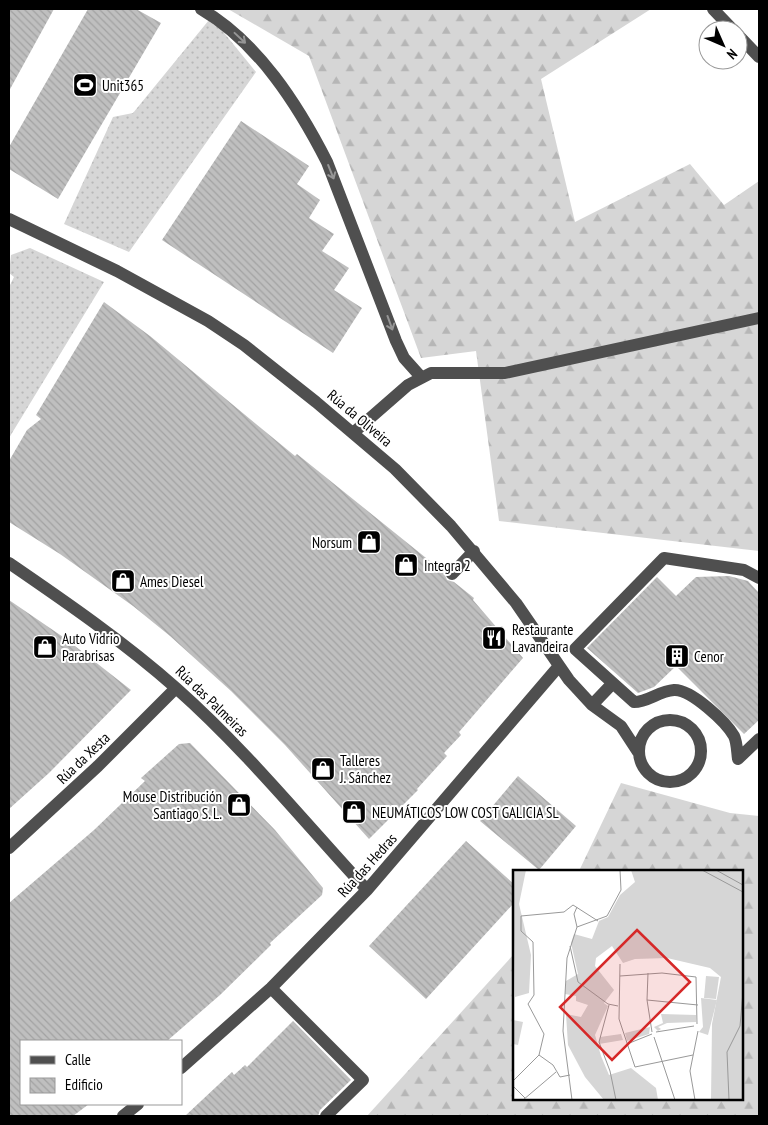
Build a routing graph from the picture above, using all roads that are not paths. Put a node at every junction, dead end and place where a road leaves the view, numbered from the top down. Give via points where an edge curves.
1 (201, 9) edge
2 (712, 9) edge
3 (723, 20) edge
4 (748, 45) edge
5 (759, 57) edge
6 (11, 224) edge
7 (759, 318) edge
8 (420, 377) junction
9 (353, 434) junction
10 (474, 552) junction
11 (9, 563) edge
12 (452, 574) dead end
13 (759, 578) edge
14 (559, 666) junction
15 (612, 684) junction
16 (176, 688) junction
17 (592, 705) junction
18 (621, 726) junction
19 (649, 727) junction
20 (759, 739) edge
21 (638, 752) junction
22 (9, 848) edge
23 (367, 890) junction
24 (271, 988) junction
25 (182, 1067) edge
26 (137, 1105) edge
27 (123, 1116) edge
28 (326, 1116) edge

1 -> 8 street via 244,42 313,134 338,188 396,341 404,358
2 - 3 street
4 - 5 street
6 - 9 street, Rúa da Oliveira via 117,271 208,320 279,372
7 - 8 street via 505,373 451,372
8 - 9 street
9 - 10 street, Rúa da Oliveira via 401,475
10 - 12 street
10 - 14 street, Rúa da Oliveira via 516,603
11 - 16 street, Rúa das Palmeiras via 63,600
13 - 15 street via 744,570 664,558 575,648
14 - 17 street, Rúa da Oliveira
14 - 23 street, Rúa das Hedras
15 - 17 street
15 - 20 street via 634,702 676,690 692,695 734,737 738,759
16 - 22 street, Rúa da Xesta via 92,773
16 - 23 street, Rúa das Palmeiras via 270,781
17 - 18 street, Rúa da Oliveira
18 - 19 street, Rúa da Oliveira
18 - 21 street, Rúa da Oliveira
19 - 21 street
19 - 21 street, Rúa da Oliveira via 666,719 687,724 700,741 702,752 699,762 694,772 685,778 664,782 645,771
23 - 24 street, Rúa das Hedras
24 - 25 street, Rúa das Hedras
24 - 28 street via 363,1080
26 - 27 street

